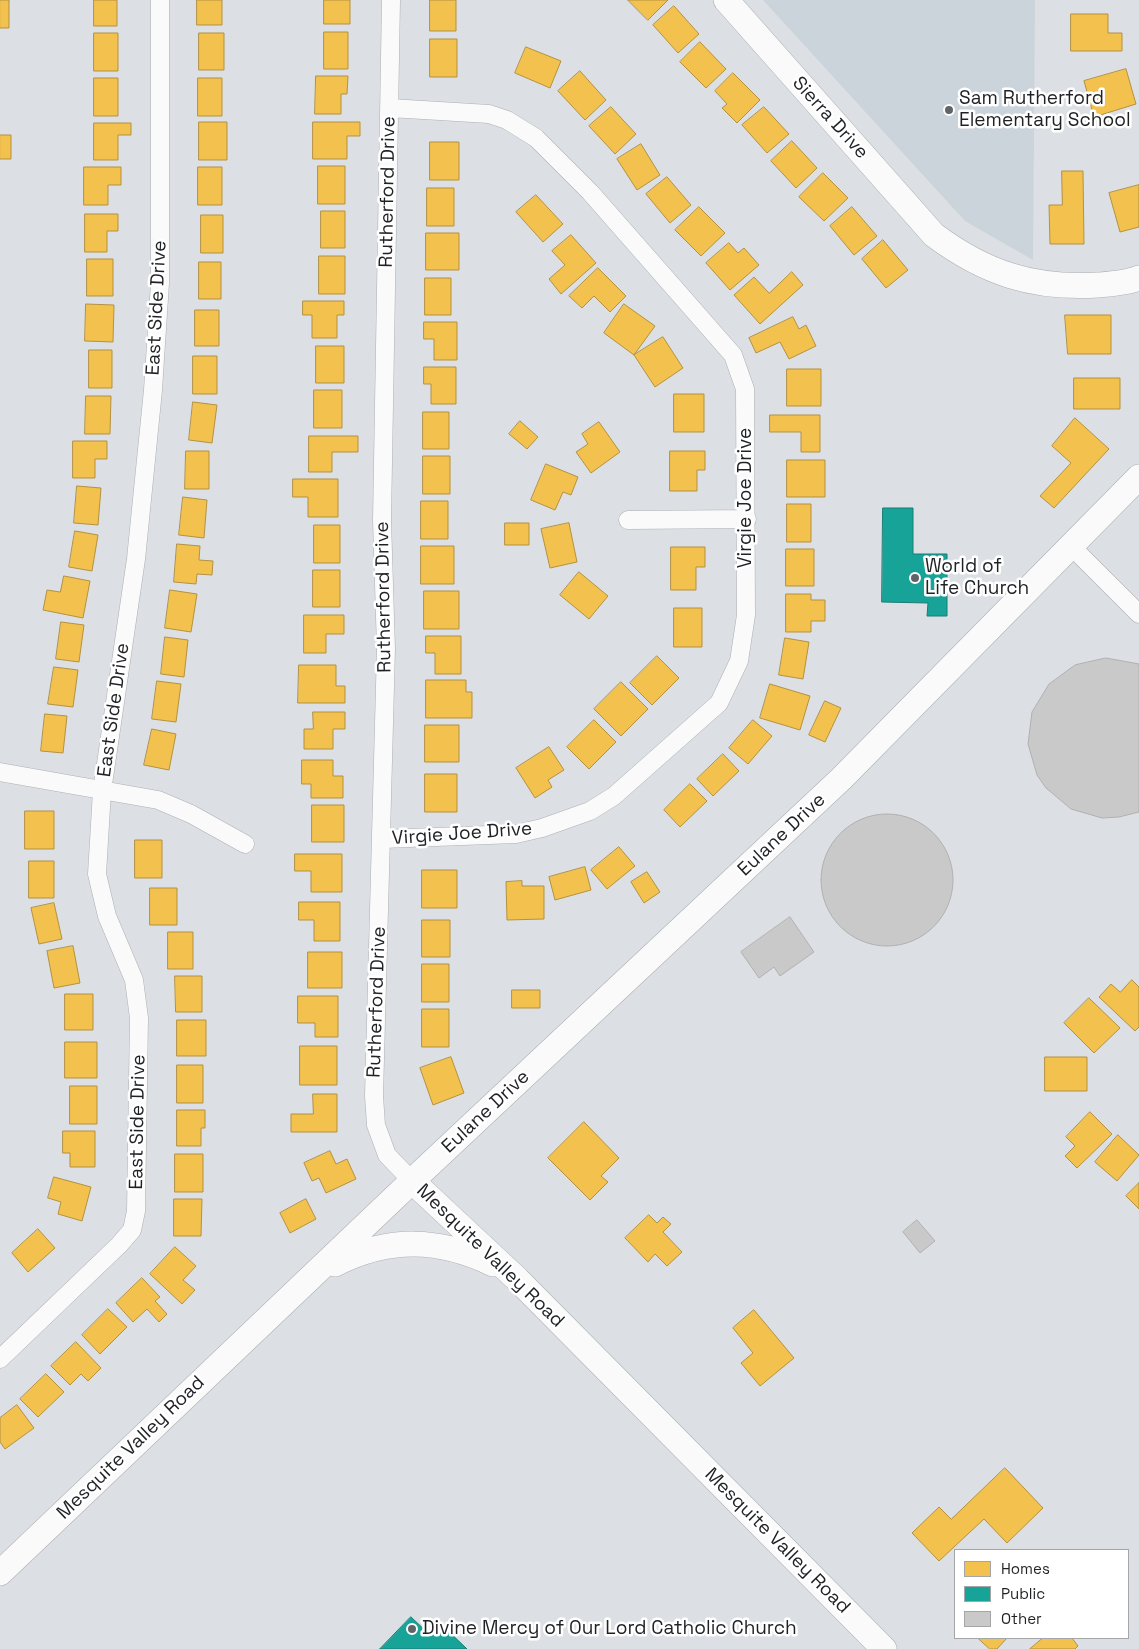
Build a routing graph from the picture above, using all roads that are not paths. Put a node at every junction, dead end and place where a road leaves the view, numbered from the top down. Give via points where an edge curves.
1 (160, 0) edge
2 (392, 0) edge
3 (726, 0) edge
4 (390, 108) junction
5 (1138, 282) edge
6 (1139, 477) edge
7 (747, 519) junction
8 (628, 520) dead end
9 (1072, 546) junction
10 (1139, 614) edge
11 (0, 772) edge
12 (102, 791) junction
13 (382, 839) junction
14 (245, 844) dead end
15 (412, 1181) junction
16 (319, 1271) junction
17 (511, 1274) junction
18 (0, 1358) edge
19 (0, 1573) edge
20 (884, 1649) edge

1 - 12 street, East Side Drive via 160,283 153,390 136,559
2 - 4 street, Rutherford Drive
3 - 5 street, Sierra Drive via 934,235 962,256 1042,284 1076,286
4 - 7 street, Virgie Joe Drive via 489,114 536,138 590,192 733,355 745,389
4 - 13 street, Rutherford Drive via 382,520 386,649
6 - 9 street, Eulane Drive
7 - 8 street
7 - 13 street, Virgie Joe Drive via 746,615 739,661 719,703 621,790 590,811 516,834
9 - 10 street
9 - 15 street, Eulane Drive via 841,780
11 - 12 street
12 - 14 street via 158,800
12 - 18 street, East Side Drive via 97,874 107,916 134,980 139,1018 136,1211 132,1230 119,1245
13 - 15 street, Rutherford Drive via 374,1096 376,1125 387,1155
15 - 16 street, Mesquite Valley Road
15 - 17 street, Mesquite Valley Road
16 - 17 street via 358,1252 390,1244 414,1244 444,1246 468,1253
16 - 19 street, Mesquite Valley Road
17 - 20 street, Mesquite Valley Road

